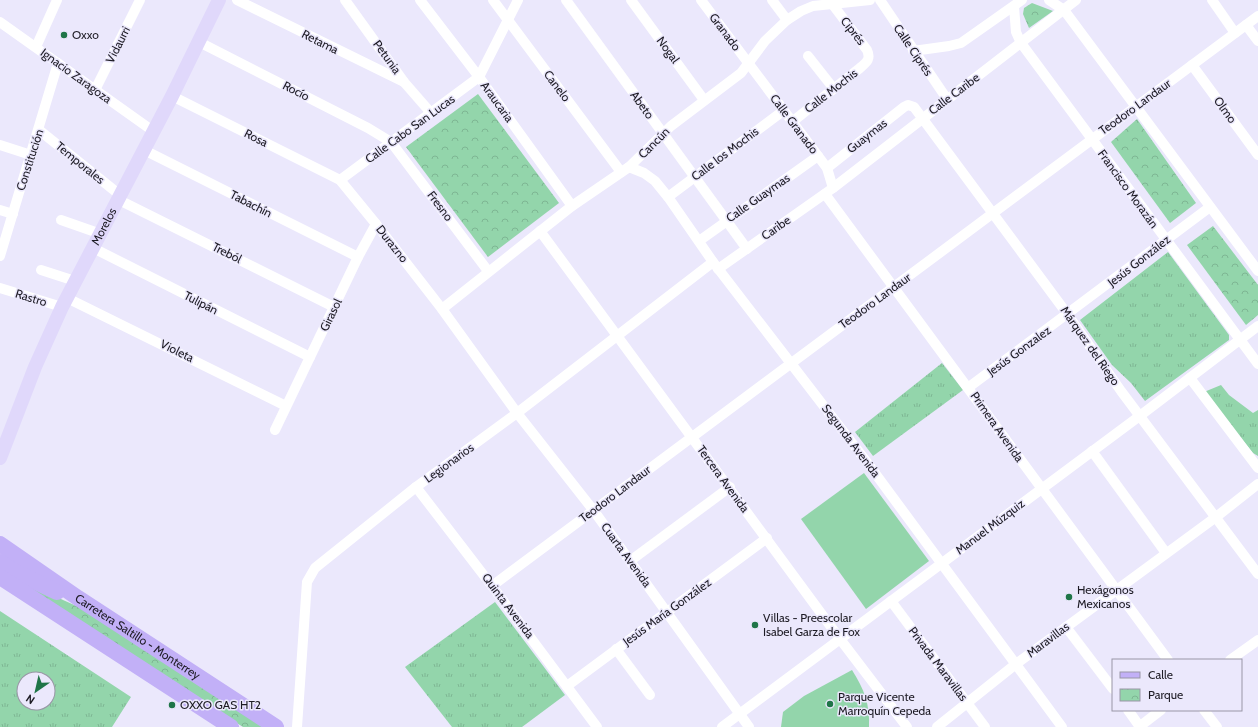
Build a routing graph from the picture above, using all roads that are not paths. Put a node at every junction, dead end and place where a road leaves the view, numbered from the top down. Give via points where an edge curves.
1 (57, 0) edge
2 (140, 0) edge
3 (219, 0) edge
4 (237, 0) edge
5 (345, 0) edge
6 (420, 0) edge
7 (493, 0) edge
8 (518, 0) edge
9 (566, 0) edge
10 (631, 0) edge
11 (702, 0) edge
12 (772, 0) edge
13 (870, 0) edge
14 (880, 0) edge
15 (1022, 0) edge
16 (1049, 0) edge
17 (1076, 0) edge
18 (1212, 0) edge
19 (833, 4) junction
20 (1014, 7) junction
21 (1064, 10) junction
22 (1258, 16) edge
23 (508, 20) junction
24 (787, 20) junction
25 (0, 22) edge
26 (1246, 25) junction
27 (1235, 33) junction
28 (1258, 41) edge
29 (198, 42) junction
30 (1021, 43) junction
31 (36, 47) junction
32 (913, 51) junction
33 (808, 56) dead end
34 (869, 59) joint
35 (58, 63) junction
36 (749, 64) junction
37 (1192, 65) junction
38 (480, 78) junction
39 (404, 82) junction
40 (834, 88) junction
41 (95, 90) junction
42 (172, 96) junction
43 (947, 99) junction
44 (704, 100) junction
45 (908, 105) joint
46 (1136, 107) junction
47 (783, 111) junction
48 (431, 113) junction
49 (922, 118) junction
50 (792, 122) junction
51 (39, 130) junction
52 (153, 131) junction
53 (663, 134) junction
54 (1092, 138) junction
55 (391, 142) junction
56 (0, 145) edge
57 (144, 150) junction
58 (31, 155) junction
59 (1258, 155) edge
60 (818, 156) junction
61 (828, 168) junction
62 (625, 169) junction
63 (694, 177) junction
64 (340, 180) junction
65 (829, 191) junction
66 (120, 197) junction
67 (668, 197) junction
68 (572, 206) junction
69 (1210, 207) junction
70 (0, 210) edge
71 (13, 214) junction
72 (992, 214) junction
73 (61, 220) dead end
74 (725, 221) junction
75 (376, 224) junction
76 (540, 231) junction
77 (101, 234) junction
78 (1165, 240) junction
79 (699, 241) junction
80 (93, 248) junction
81 (747, 249) junction
82 (0, 256) edge
83 (358, 257) junction
84 (716, 265) junction
85 (41, 270) dead end
86 (488, 270) junction
87 (1258, 272) edge
88 (75, 281) junction
89 (0, 288) edge
90 (893, 288) junction
91 (64, 303) junction
92 (334, 307) junction
93 (442, 309) junction
94 (1068, 315) junction
95 (1258, 326) edge
96 (617, 337) junction
97 (1240, 340) junction
98 (310, 357) junction
99 (791, 363) junction
100 (1258, 364) edge
101 (1190, 378) junction
102 (969, 387) junction
103 (286, 406) junction
104 (517, 413) junction
105 (1141, 415) junction
106 (275, 430) dead end
107 (692, 436) junction
108 (1092, 451) junction
109 (0, 458) edge
110 (1258, 468) edge
111 (1258, 484) edge
112 (416, 487) junction
113 (730, 487) junction
114 (1041, 489) junction
115 (594, 511) junction
116 (1216, 517) junction
117 (0, 536) edge
118 (767, 538) junction
119 (3, 552) edge
120 (1166, 553) junction
121 (630, 561) junction
122 (941, 564) junction
123 (1258, 574) edge
124 (0, 577) edge
125 (492, 586) junction
126 (1116, 589) junction
127 (891, 601) junction
128 (667, 611) junction
129 (1066, 627) junction
130 (840, 639) junction
131 (1258, 640) edge
132 (616, 649) junction
133 (1167, 659) edge
134 (1231, 659) edge
135 (1016, 664) junction
136 (567, 686) junction
137 (1112, 688) edge
138 (650, 695) dead end
139 (967, 703) junction
140 (1129, 711) edge
141 (1161, 711) edge
142 (1205, 711) edge
143 (740, 714) junction
144 (231, 727) edge
145 (276, 727) edge
146 (297, 727) edge
147 (597, 727) edge
148 (722, 727) edge
149 (750, 727) edge
150 (908, 727) edge
151 (937, 727) edge
152 (985, 727) edge
153 (1062, 727) edge
154 (1140, 727) edge
155 (1216, 727) edge

1 - 31 street
2 - 41 street, Vidaurri
3 - 29 street, Morelos
4 - 39 street, Retama
5 - 39 street, Petunia
6 - 38 street, Araucaria
7 - 23 street, Canelo
8 - 23 street
9 - 53 street, Abeto
10 - 44 street, Nogal
11 - 36 street, Granado
12 - 24 street
13 - 19 street, Cancún
14 - 32 street, Calle Ciprés
15 - 20 street
16 - 21 street
17 - 21 street, Calle Caribe
18 - 27 street
19 - 24 street, Cancún via 813,6
19 - 34 street, Ciprés via 867,50
20 - 30 street, Francisco Morazán via 1016,32
20 - 32 street via 961,42
21 - 30 street, Calle Caribe
21 - 46 street
22 - 26 street, Teodoro Landaur
23 - 38 street
23 - 62 street, Canelo
24 - 36 street, Cancún via 765,41
25 - 31 street, Ignacio Zaragoza
26 - 27 street, Teodoro Landaur
26 - 28 street
27 - 37 street, Teodoro Landaur
29 - 42 street, Morelos
29 - 55 street, Rocío
30 - 43 street, Calle Caribe
30 - 54 street, Francisco Morazán
31 - 35 street, Ignacio Zaragoza
32 - 43 street, Calle Ciprés
33 - 40 street
34 - 40 street, Calle Mochis
35 - 41 street, Ignacio Zaragoza
35 - 51 street, Constitución
36 - 44 street, Cancún via 741,73
36 - 47 street, Calle Granado
37 - 46 street, Teodoro Landaur
37 - 59 street, Olmo
38 - 48 street, Calle Cabo San Lucas
38 - 68 street, Araucaria
39 - 48 street, Petunia
40 - 50 street, Calle Mochis
41 - 52 street, Ignacio Zaragoza
42 - 52 street, Morelos
42 - 64 street, Rosa
43 - 49 street, Calle Caribe
44 - 53 street, Cancún
45 - 49 street, Márquez del Riego via 914,107
45 - 61 street, Guaymas
46 - 54 street, Teodoro Landaur
46 - 69 street
47 - 50 street, Calle Granado
47 - 63 street, Calle los Mochis
48 - 55 street, Calle Cabo San Lucas
49 - 65 street, Calle Caribe
49 - 72 street, Márquez del Riego
50 - 60 street, Calle Granado
51 - 58 street, Constitución
51 - 66 street, Temporales
52 - 57 street, Morelos
53 - 62 street, Cancún
53 - 63 street, Abeto
54 - 72 street, Teodoro Landaur
54 - 78 street, Francisco Morazán
55 - 64 street, Calle Cabo San Lucas
55 - 86 street, Fresno
56 - 58 street
57 - 66 street, Morelos
57 - 83 street, Tabachín
58 - 71 street, Constitución
60 - 61 street, Calle Granado
60 - 74 street, Calle Guaymas
61 - 65 street, Calle Granado
62 - 67 street, Segunda Avenida via 644,173 655,181
62 - 68 street, Cancún
63 - 67 street, Calle los Mochis
63 - 74 street, Abeto
64 - 75 street, Durazno
65 - 81 street, Caribe
65 - 90 street, Primera Avenida
66 - 77 street, Morelos
66 - 92 street, Treból
67 - 79 street, Segunda Avenida
68 - 76 street, Cancún
69 - 78 street, Jesús González
69 - 87 street
70 - 71 street
71 - 82 street, Constitución
72 - 90 street, Teodoro Landaur
72 - 94 street, Márquez del Riego
73 - 77 street
74 - 79 street, Calle Guaymas
74 - 81 street, Abeto
75 - 83 street, Girasol
75 - 93 street, Durazno
76 - 86 street, Cancún
76 - 96 street, Tercera Avenida
77 - 80 street, Morelos
78 - 94 street, Jesús González
78 - 97 street, Francisco Morazán
79 - 84 street, Segunda Avenida
80 - 88 street, Morelos
80 - 98 street, Tulipán
81 - 84 street, Caribe
83 - 92 street, Girasol
84 - 96 street, Legionarios
84 - 99 street, Segunda Avenida
85 - 88 street
86 - 93 street, Cancún
88 - 91 street, Morelos
89 - 91 street, Rastro
90 - 99 street, Teodoro Landaur
90 - 102 street, Primera Avenida
91 - 103 street, Violeta
91 - 109 street, Morelos
92 - 98 street, Girasol
93 - 104 street, Cuarta Avenida
94 - 102 street, Jesús Gonzalez
94 - 105 street, Márquez del Riego via 1121,391
95 - 97 street, Manuel Múzquiz
96 - 104 street, Legionarios
96 - 107 street, Tercera Avenida
97 - 100 street, Francisco Morazán
97 - 101 street, Manuel Múzquiz
98 - 103 street, Girasol
99 - 107 street, Teodoro Landaur
99 - 122 street, Segunda Avenida
101 - 105 street, Manuel Múzquiz
101 - 110 street
102 - 114 street, Primera Avenida
103 - 106 street, Girasol
104 - 112 street, Legionarios
104 - 115 street, Cuarta Avenida
105 - 108 street, Manuel Múzquiz
105 - 116 street, Márquez del Riego
107 - 113 street, Tercera Avenida
107 - 115 street, Teodoro Landaur
108 - 114 street, Manuel Múzquiz
108 - 120 street
111 - 116 street, Maravillas
112 - 125 street, Quinta Avenida
112 - 146 street, Legionarios via 320,562 310,574 307,582
113 - 118 street, Tercera Avenida
113 - 121 street
114 - 122 street, Manuel Múzquiz
114 - 126 street, Primera Avenida
115 - 121 street, Cuarta Avenida
115 - 125 street, Teodoro Landaur
116 - 120 street, Maravillas
116 - 123 street, Márquez del Riego
117 - 119 street
118 - 128 street, Jesús María González
118 - 130 street, Tercera Avenida
119 - 145 main road, Carretera Saltillo - Monterrey via 45,588 78,598
120 - 126 street, Maravillas
121 - 128 street, Cuarta Avenida
122 - 127 street, Manuel Múzquiz
122 - 135 street, Segunda Avenida
124 - 144 main road, Carretera Saltillo - Monterrey
125 - 136 street, Quinta Avenida
126 - 129 street, Maravillas
126 - 133 street, Primera Avenida
127 - 130 street, Manuel Múzquiz
127 - 139 street, Privada Maravillas
128 - 132 street, Jesús María González
128 - 143 street, Cuarta Avenida
129 - 135 street, Maravillas
129 - 137 street
130 - 143 street, Manuel Múzquiz
130 - 150 street, Tercera Avenida
131 - 134 street
132 - 136 street, Jesús María González
132 - 138 street
135 - 139 street, Maravillas
135 - 153 street, Segunda Avenida
136 - 147 street, Quinta Avenida
139 - 151 street, Maravillas
139 - 152 street, Privada Maravillas
140 - 154 street
141 - 154 street
142 - 155 street
143 - 148 street, Manuel Múzquiz
143 - 149 street, Cuarta Avenida

